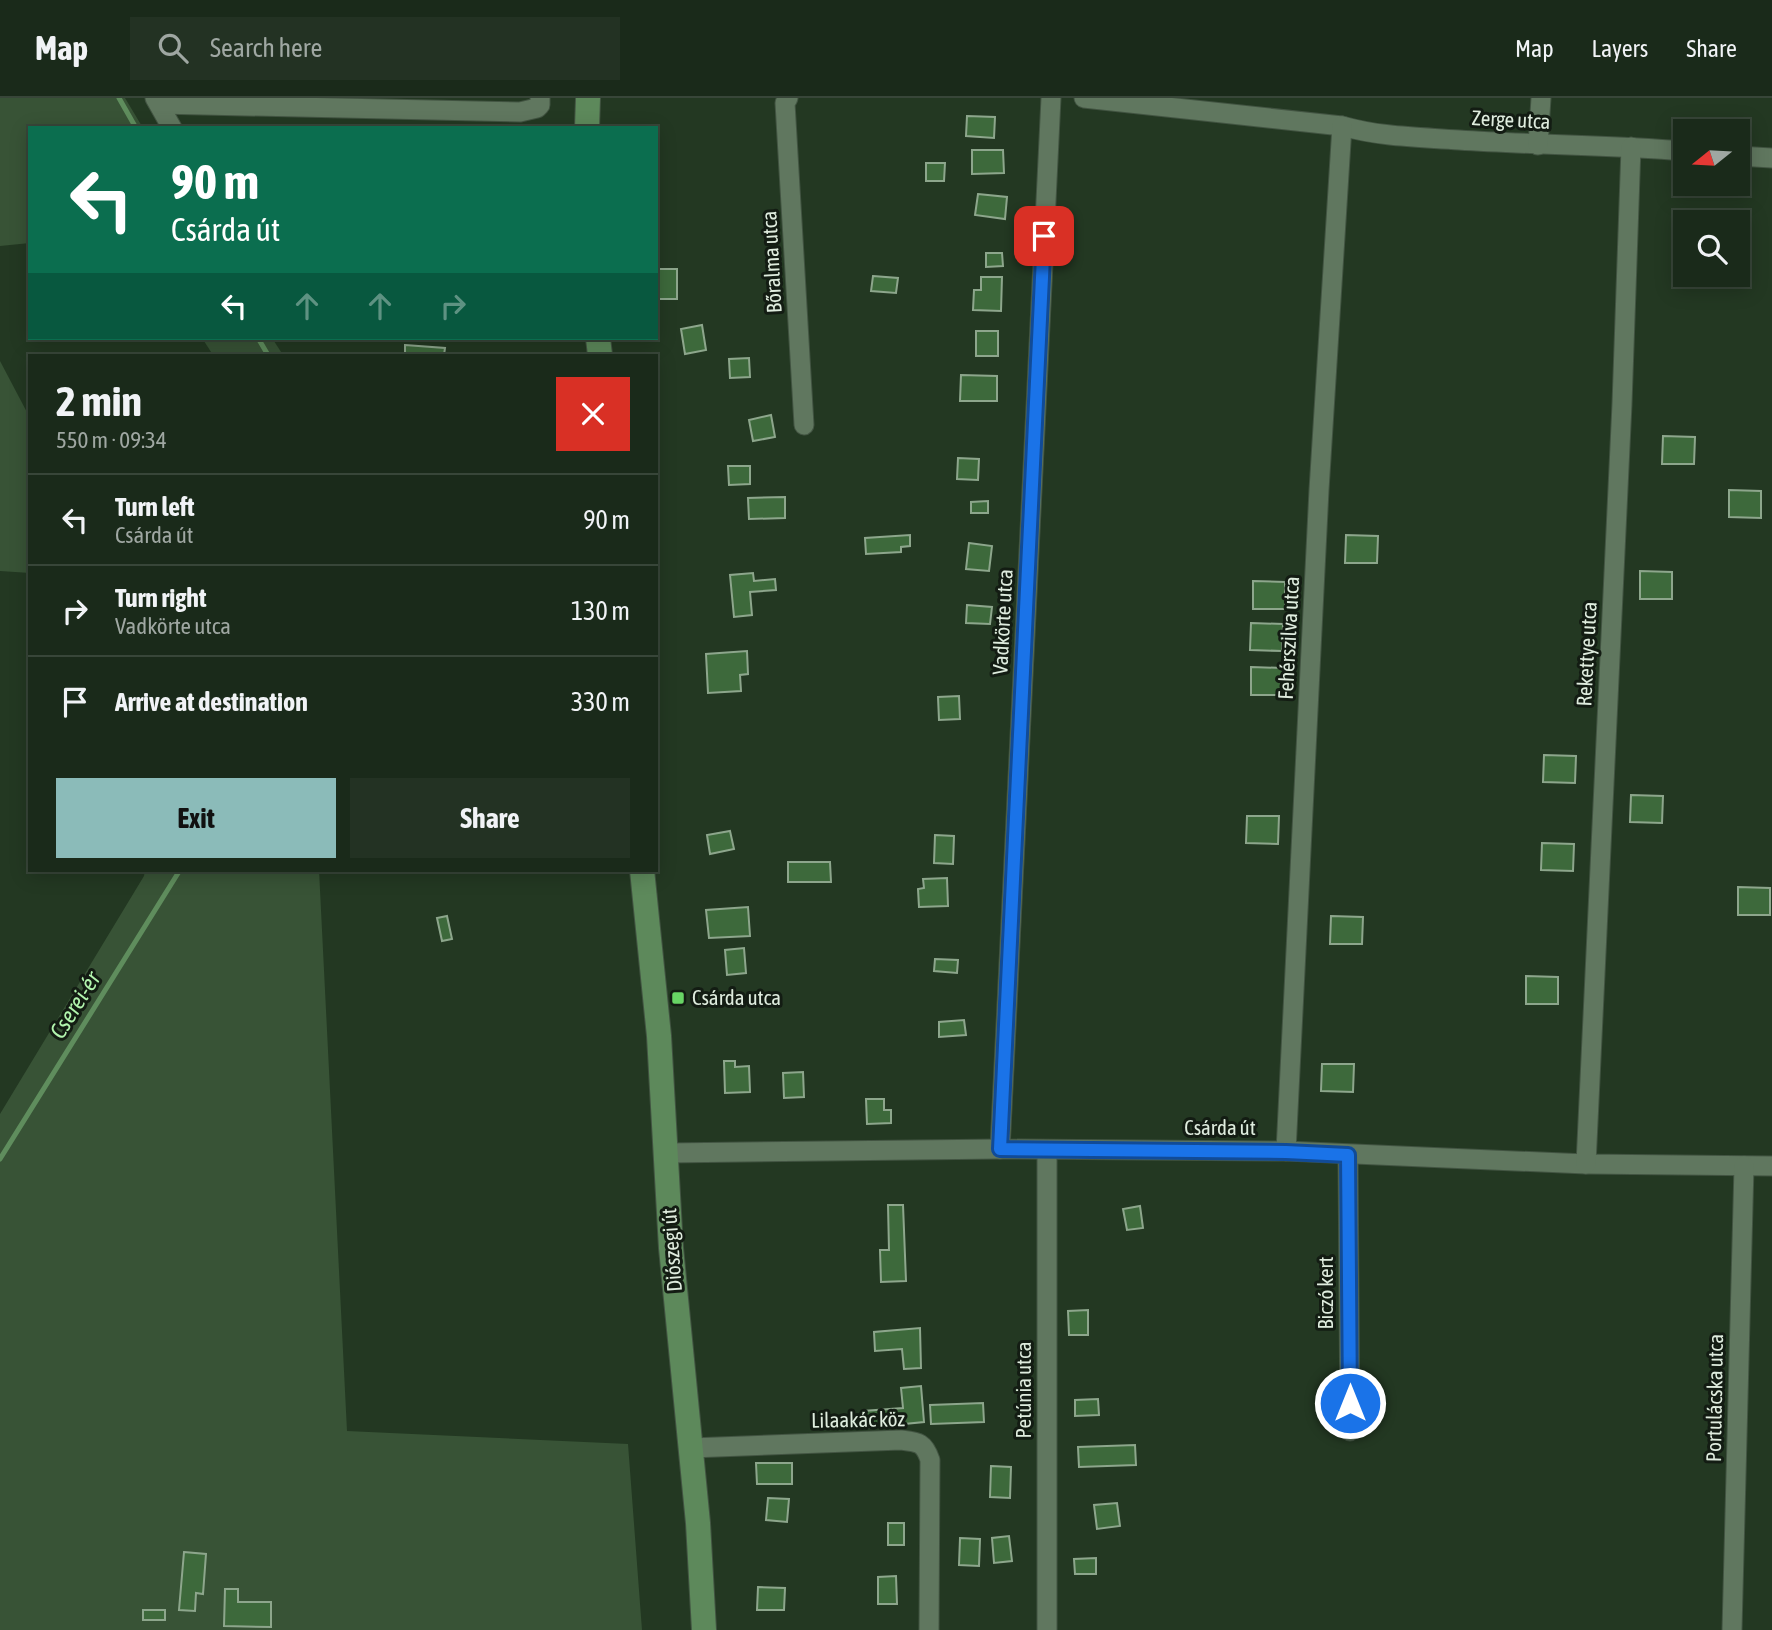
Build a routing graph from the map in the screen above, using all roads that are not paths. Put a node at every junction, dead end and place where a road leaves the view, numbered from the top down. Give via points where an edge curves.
1 (540, 98) edge
2 (588, 98) edge
3 (788, 98) edge
4 (1051, 98) edge
5 (1084, 98) edge
6 (1541, 98) edge
7 (157, 101) edge
8 (171, 126) edge
9 (587, 126) edge
10 (1342, 126) junction
11 (1538, 145) junction
12 (1631, 147) junction
13 (1673, 150) edge
14 (1750, 157) edge
15 (1772, 158) edge
16 (804, 425) dead end
17 (642, 872) edge
18 (1000, 1149) junction
19 (1047, 1150) junction
20 (1286, 1152) junction
21 (667, 1153) junction
22 (1348, 1155) junction
23 (1586, 1164) junction
24 (1744, 1166) junction
25 (1772, 1166) edge
26 (1350, 1431) dead end
27 (691, 1448) junction
28 (704, 1630) edge
29 (929, 1630) edge
30 (1047, 1630) edge
31 (1732, 1630) edge

1 - 7 street via 537,108 520,112
2 - 9 main road
3 - 16 street, Bőralma utca
4 - 18 street, Vadkörte utca
5 - 10 street, Zerge utca
6 - 11 street
7 - 8 street
10 - 11 street, Zerge utca via 1373,135
10 - 20 street, Fehérszilva utca
11 - 12 street, Zerge utca
12 - 13 street, Zerge utca
12 - 23 street, Rekettye utca
14 - 15 street
17 - 21 main road, Diószegi út
18 - 19 street, Csárda út
18 - 21 street, Csárda út
19 - 20 street, Csárda út
19 - 30 street, Petúnia utca
20 - 22 street, Csárda út
21 - 27 main road, Diószegi út via 671,1248
22 - 23 street, Csárda út
22 - 26 street, Biczó kert
23 - 24 street, Csárda út
24 - 25 street, Csárda út
24 - 31 street, Portulácska utca
27 - 28 main road, Diószegi út
27 - 29 street, Lilaakác köz via 918,1442 927,1449 930,1460

